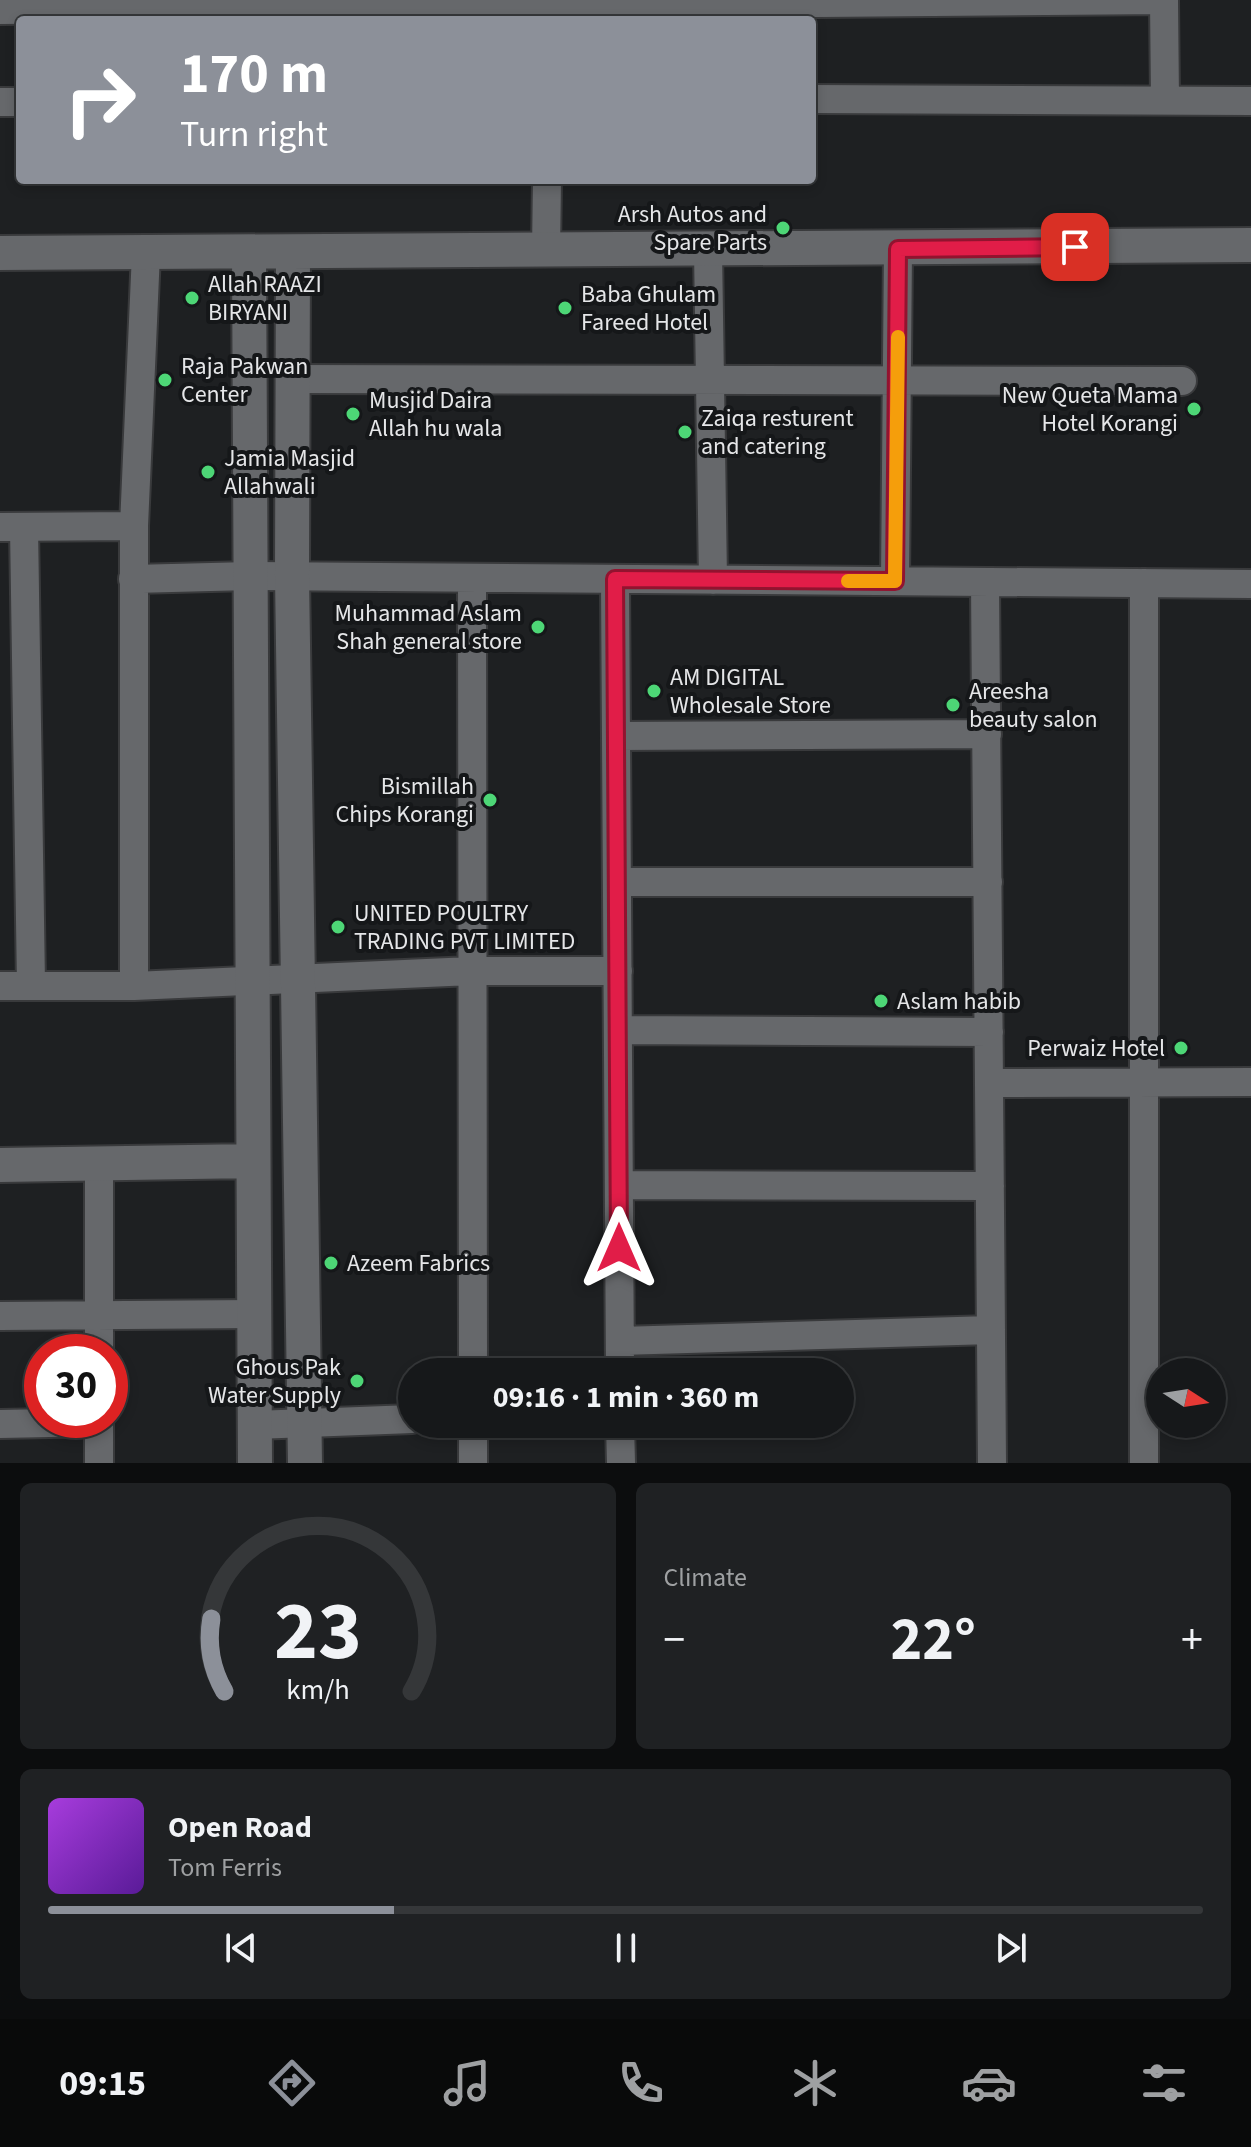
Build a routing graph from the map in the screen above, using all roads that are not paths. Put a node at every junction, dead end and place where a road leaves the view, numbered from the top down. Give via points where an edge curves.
1 (1164, 0) edge
2 (548, 8) edge
3 (0, 10) edge
4 (816, 99) edge
5 (1165, 100) junction
6 (1251, 101) edge
7 (547, 184) edge
8 (1251, 245) edge
9 (898, 249) junction
10 (708, 250) junction
11 (546, 251) junction
12 (249, 252) junction
13 (293, 252) junction
14 (0, 253) edge
15 (146, 253) junction
16 (710, 378) junction
17 (897, 378) junction
18 (293, 379) junction
19 (1182, 381) dead end
20 (134, 526) junction
21 (12, 527) edge
22 (250, 576) junction
23 (292, 576) junction
24 (472, 578) junction
25 (133, 579) junction
26 (615, 579) junction
27 (713, 580) junction
28 (895, 581) junction
29 (985, 582) junction
30 (1144, 583) junction
31 (1251, 584) edge
32 (987, 734) junction
33 (616, 736) junction
34 (617, 882) junction
35 (988, 882) junction
36 (471, 971) junction
37 (618, 971) junction
38 (299, 978) junction
39 (254, 982) junction
40 (31, 985) junction
41 (0, 986) edge
42 (134, 986) junction
43 (618, 1030) junction
44 (989, 1032) junction
45 (1144, 1082) junction
46 (1251, 1082) edge
47 (990, 1083) junction
48 (253, 1161) junction
49 (0, 1165) edge
50 (99, 1165) junction
51 (619, 1185) junction
52 (990, 1186) junction
53 (254, 1314) junction
54 (99, 1315) junction
55 (0, 1316) edge
56 (991, 1330) junction
57 (99, 1334) edge
58 (620, 1341) junction
59 (473, 1358) edge
60 (620, 1358) edge
61 (398, 1420) edge
62 (24, 1423) edge
63 (305, 1423) junction
64 (0, 1424) edge
65 (255, 1425) junction
66 (99, 1438) edge
67 (473, 1438) edge
68 (620, 1438) edge
69 (99, 1463) edge
70 (255, 1463) edge
71 (305, 1463) edge
72 (473, 1463) edge
73 (621, 1463) edge
74 (992, 1463) edge
75 (1144, 1463) edge

1 - 2 street
1 - 5 street
2 - 3 street
4 - 5 street
5 - 6 street
7 - 11 street
8 - 9 street
9 - 10 street
9 - 17 street
10 - 11 street
10 - 16 street
11 - 13 street
12 - 13 street
12 - 15 street
12 - 22 street
13 - 18 street
14 - 15 street
15 - 20 street
16 - 17 street
16 - 18 street
16 - 27 street
17 - 19 street
17 - 28 street
18 - 23 street
20 - 21 street
20 - 25 street
21 - 40 street
22 - 23 street
22 - 25 street
22 - 39 street
23 - 24 street
23 - 38 street
24 - 26 street
24 - 36 street
25 - 42 street
26 - 27 street
26 - 33 street
27 - 28 street
28 - 29 street
29 - 30 street
29 - 32 street
30 - 31 street
30 - 45 street
32 - 33 street
32 - 35 street
33 - 34 street
34 - 35 street
34 - 37 street
35 - 44 street
36 - 37 street
36 - 38 street
36 - 59 street
37 - 43 street
38 - 39 street
38 - 63 street
39 - 42 street
39 - 48 street
40 - 41 street
40 - 42 street
43 - 44 street
43 - 51 street
44 - 47 street
45 - 46 street
45 - 47 street
45 - 75 street
47 - 52 street
48 - 50 street
48 - 53 street
49 - 50 street
50 - 54 street
51 - 52 street
51 - 58 street
52 - 56 street
53 - 54 street
53 - 65 street
54 - 55 street
54 - 57 street
56 - 58 street
56 - 74 street
58 - 60 street
61 - 63 street
62 - 64 street
63 - 65 street
63 - 71 street
65 - 70 street
66 - 69 street
67 - 72 street
68 - 73 street

